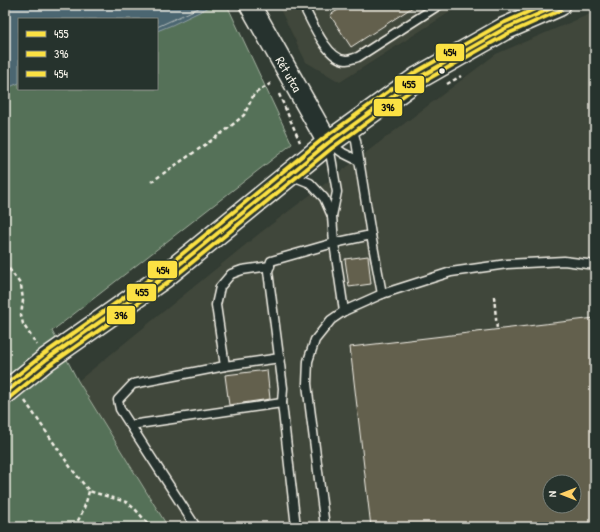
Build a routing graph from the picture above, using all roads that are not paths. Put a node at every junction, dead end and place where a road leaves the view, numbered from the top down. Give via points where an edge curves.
1 (250, 5) edge
2 (303, 5) edge
3 (439, 5) edge
4 (559, 5) edge
5 (352, 125) junction
6 (328, 143) junction
7 (359, 161) junction
8 (290, 175) junction
9 (332, 216) junction
10 (370, 235) junction
11 (334, 243) junction
12 (595, 265) edge
13 (270, 266) junction
14 (382, 294) junction
15 (344, 311) junction
16 (280, 358) junction
17 (225, 366) junction
18 (10, 389) edge
19 (282, 403) junction
20 (131, 425) junction
21 (196, 527) edge
22 (296, 527) edge
23 (325, 527) edge

1 - 6 street, Rét utca
2 - 3 lane via 322,41 334,55 345,60 358,57
4 - 5 main road via 504,29 418,78
5 - 6 main road
5 - 7 lane
6 - 7 lane
6 - 8 main road
6 - 9 lane via 337,192
7 - 10 lane
8 - 9 lane via 310,183 324,198
8 - 18 main road via 164,276 47,359
9 - 11 lane
10 - 11 lane
10 - 14 lane
11 - 13 lane via 271,261
11 - 15 lane
12 - 14 lane via 564,261 496,265 451,272
13 - 16 lane via 268,271
13 - 17 lane via 231,274 220,287 216,305
14 - 15 lane
15 - 23 lane via 331,320 315,340 308,361 307,384
16 - 17 lane
16 - 19 lane
17 - 20 lane via 133,384 118,400 120,409
19 - 20 lane
19 - 22 lane
20 - 21 lane

